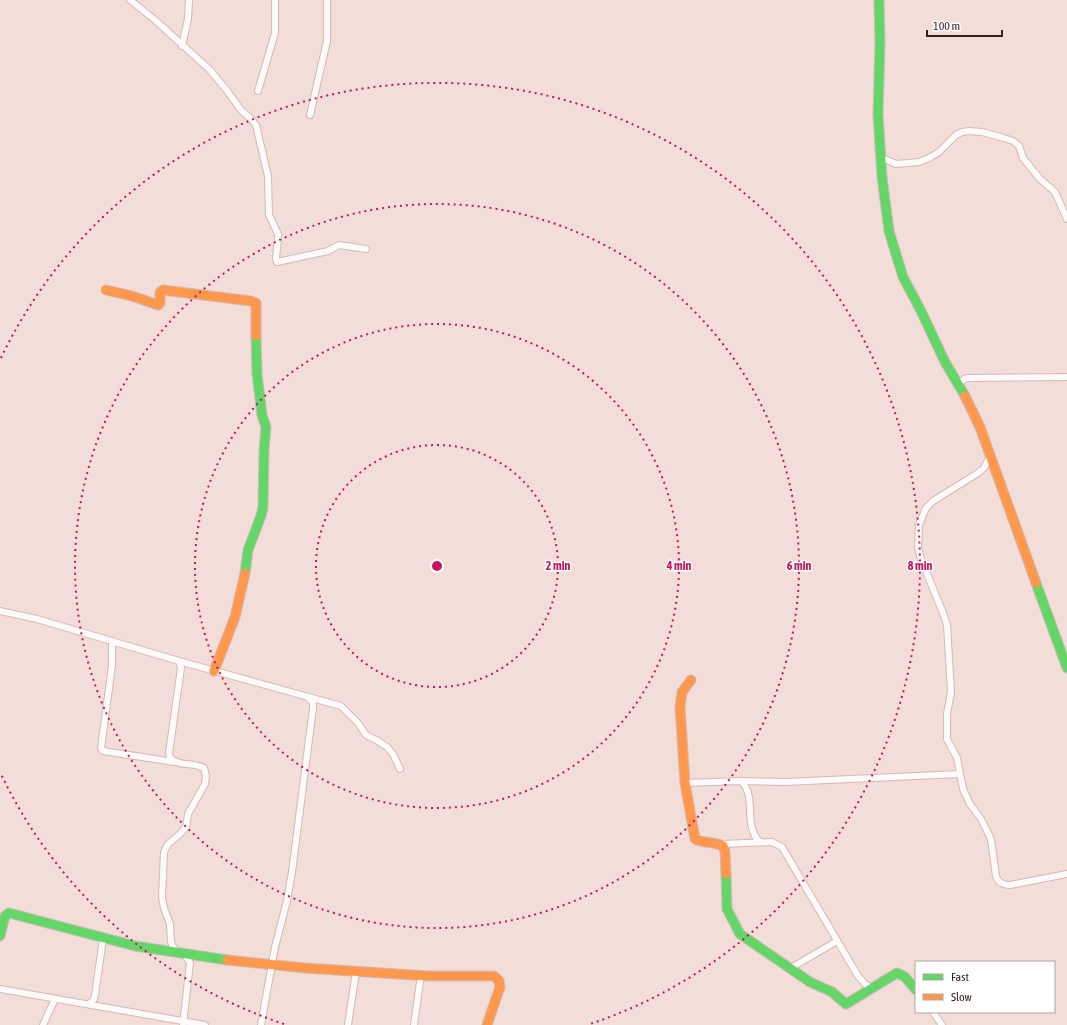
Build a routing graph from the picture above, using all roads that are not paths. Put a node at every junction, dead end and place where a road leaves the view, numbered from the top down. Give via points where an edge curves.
1 (130, 0) edge
2 (189, 0) edge
3 (275, 0) edge
4 (327, 0) edge
5 (879, 0) edge
6 (182, 46) junction
7 (258, 90) dead end
8 (310, 115) dead end
9 (880, 157) junction
10 (1067, 219) edge
11 (366, 249) dead end
12 (106, 290) dead end
13 (1067, 376) edge
14 (958, 385) junction
15 (990, 456) junction
16 (0, 611) edge
17 (112, 641) junction
18 (179, 661) junction
19 (1067, 668) edge
20 (214, 671) junction
21 (691, 680) dead end
22 (308, 697) junction
23 (174, 762) junction
24 (400, 769) dead end
25 (960, 774) junction
26 (741, 781) junction
27 (685, 783) junction
28 (760, 842) junction
29 (721, 844) junction
30 (1067, 874) edge
31 (0, 936) edge
32 (103, 939) junction
33 (837, 941) junction
34 (185, 955) junction
35 (272, 964) junction
36 (791, 968) junction
37 (356, 971) junction
38 (421, 975) junction
39 (872, 988) junction
40 (0, 989) edge
41 (915, 989) edge
42 (55, 999) junction
43 (89, 1004) junction
44 (934, 1013) edge
45 (183, 1023) edge
46 (43, 1025) edge
47 (205, 1025) edge
48 (261, 1025) edge
49 (348, 1025) edge
50 (414, 1025) edge
51 (487, 1025) edge
52 (942, 1025) edge

1 - 6 street
2 - 6 street
3 - 7 street via 275,33
4 - 8 street via 327,41
5 - 9 street
6 - 11 street via 214,74 241,110 256,125 268,176 269,215 278,234 277,262 328,251 339,245
9 - 10 street via 896,164 919,162 939,152 956,135 968,131 982,132 1009,140 1019,146 1023,158 1040,179 1055,192
9 - 14 street via 886,214 897,258 944,362
12 - 20 street via 158,305 160,292 163,290 256,303 257,374 266,427 263,507 248,550 235,617
13 - 14 street via 968,378
14 - 15 street via 971,407
15 - 19 street
15 - 25 street via 984,468 978,473 930,503 921,519 918,536 918,553 947,625 951,692 946,732 948,743 957,758
16 - 17 street
17 - 18 street
17 - 23 street via 112,666 102,750
18 - 20 street
18 - 23 street via 182,668 170,752 170,758
20 - 22 street
21 - 27 street via 682,692 680,707
22 - 24 street via 341,706 366,735 393,754
22 - 35 street via 313,703 313,708 296,849
23 - 34 street via 200,766 204,768 206,776 203,789 188,814 184,830 168,844 164,852 162,902 170,924 172,947
25 - 26 street via 785,782
25 - 30 street via 970,804 992,839 999,882 1010,885
26 - 27 street
26 - 28 street via 749,796 752,833
27 - 29 street via 695,840
28 - 29 street
28 - 33 street via 775,842 782,847
29 - 36 street via 725,851 727,909 737,929 746,939
31 - 32 street via 5,916 9,913
32 - 34 street
32 - 43 street via 94,1000
33 - 36 street
33 - 39 street via 863,982
34 - 35 street
34 - 45 street via 190,963
35 - 37 street
35 - 48 street
36 - 39 street via 810,982 832,992 846,1004
37 - 38 street
37 - 49 street
38 - 50 street
38 - 51 street via 497,978 500,987
39 - 41 street via 897,973 905,977
40 - 42 street
42 - 43 street
42 - 46 street
43 - 45 street
44 - 52 street
45 - 47 street

